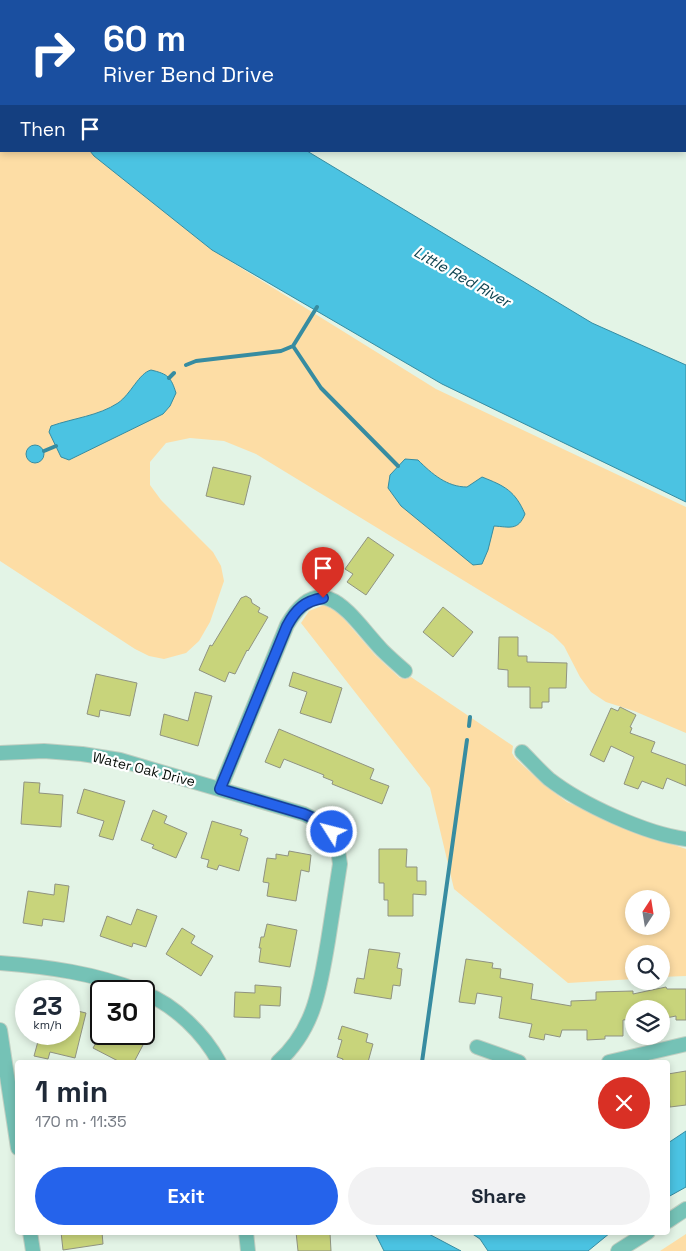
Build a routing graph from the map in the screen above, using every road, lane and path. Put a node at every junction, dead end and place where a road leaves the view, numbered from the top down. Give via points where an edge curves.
1 (405, 671) dead end
2 (522, 752) dead end
3 (0, 753) edge
4 (220, 789) junction
5 (686, 839) edge
6 (0, 963) edge
7 (109, 980) edge
8 (155, 999) edge
9 (0, 1030) edge
10 (686, 1044) edge
11 (477, 1047) dead end
12 (218, 1060) edge
13 (280, 1060) edge
14 (513, 1060) edge
15 (618, 1060) edge
16 (15, 1128) edge
17 (686, 1209) edge
18 (670, 1220) edge
19 (30, 1235) edge
20 (246, 1235) edge
21 (643, 1235) edge
22 (33, 1251) edge
23 (248, 1251) edge
24 (618, 1251) edge

1 - 4 street via 335,601 323,598 305,603 287,626
2 - 5 street via 570,793 622,819
3 - 4 street, Water Oak Drive via 44,751 120,760
4 - 13 street, Water Oak Drive via 320,821 332,832 338,847 340,864 319,992 308,1024
6 - 7 street via 49,967
8 - 12 street via 188,1020
9 - 16 street
10 - 15 street
11 - 14 street
17 - 18 street
19 - 22 street
20 - 23 street
21 - 24 street

